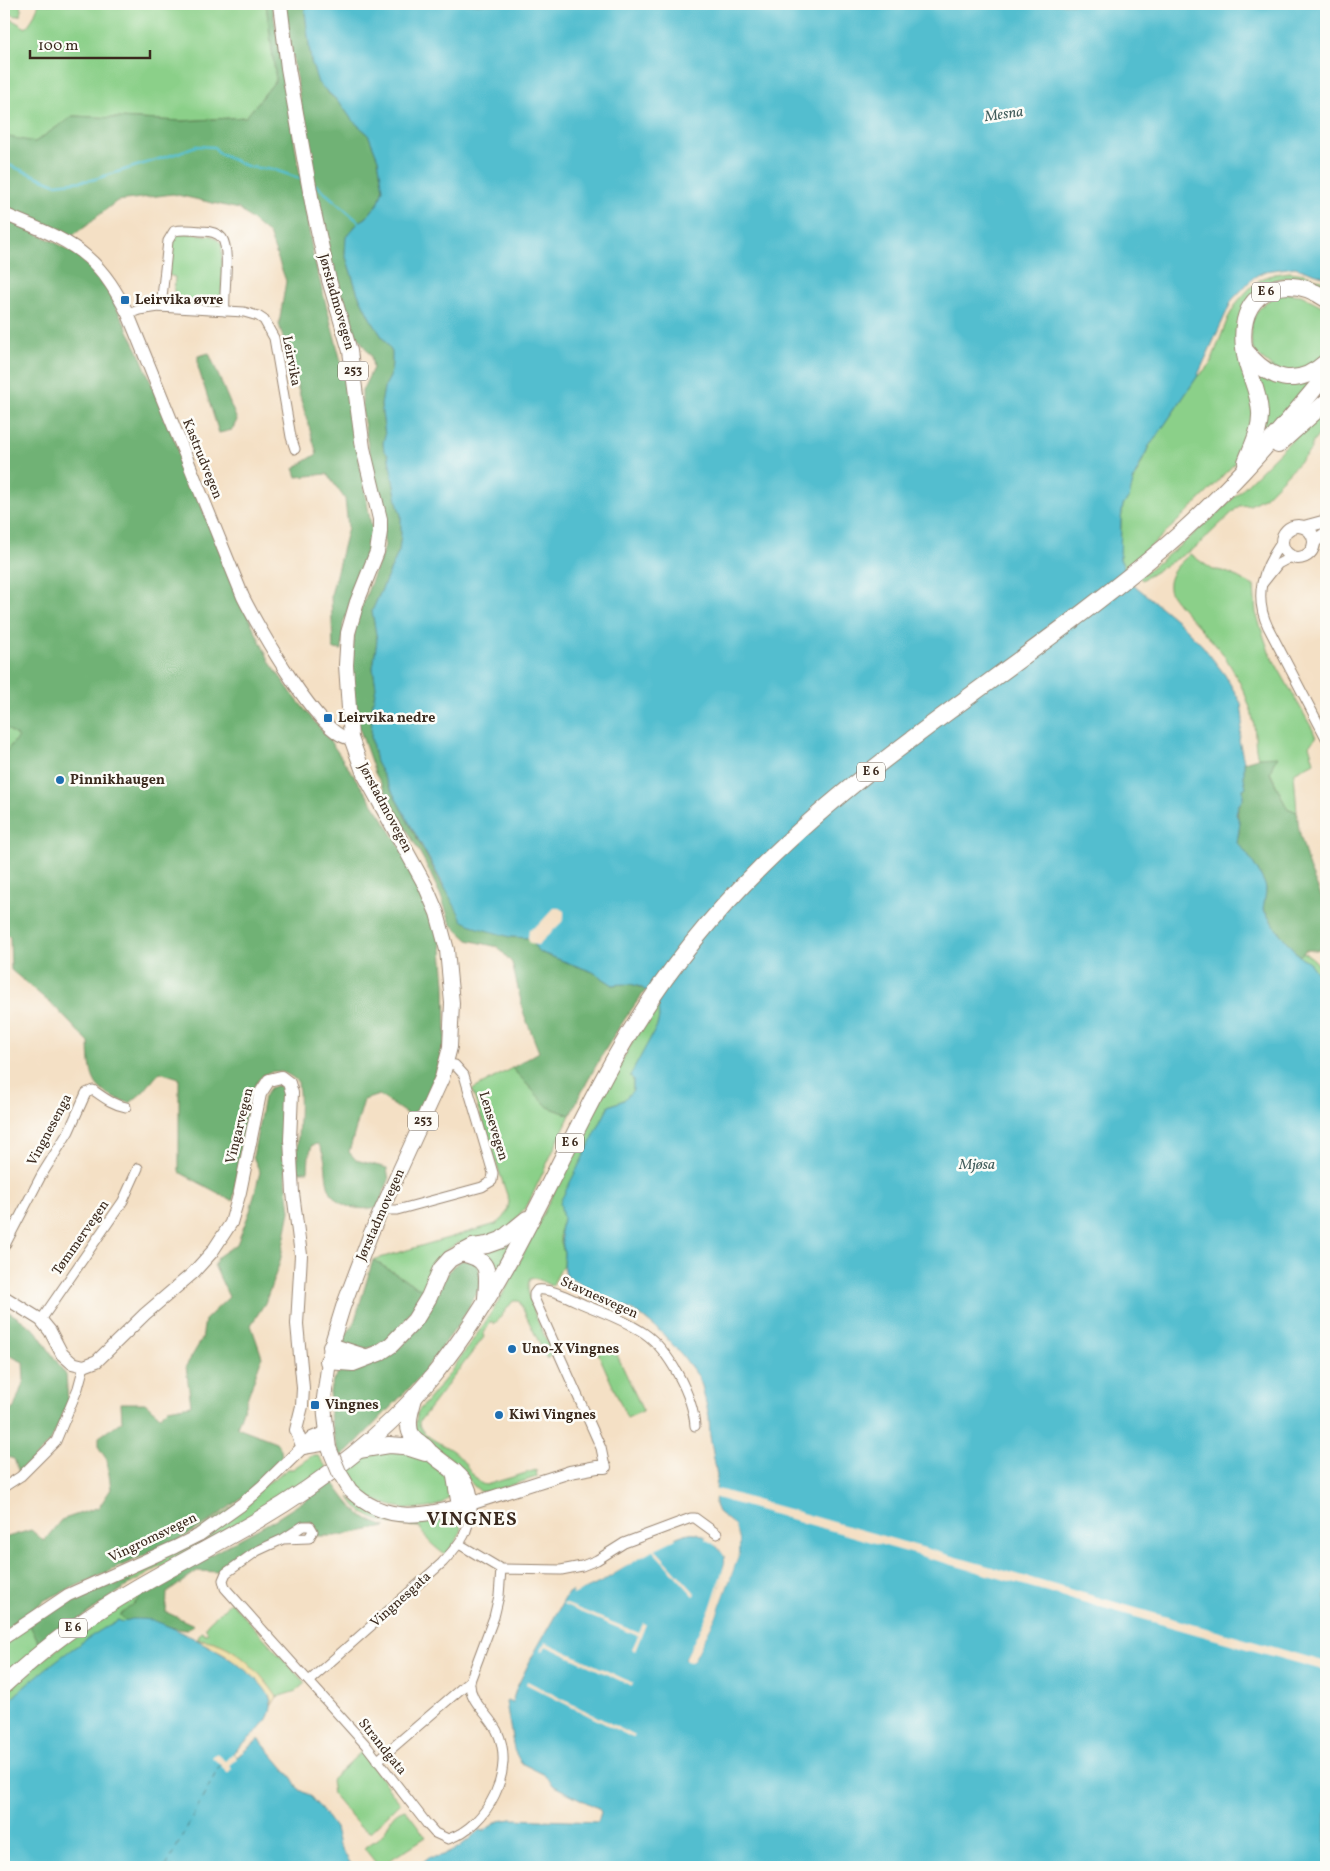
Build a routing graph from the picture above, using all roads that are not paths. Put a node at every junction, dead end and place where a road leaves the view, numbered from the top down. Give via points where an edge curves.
1 (280, 4) edge
2 (4, 214) edge
3 (1326, 299) edge
4 (161, 307) junction
5 (225, 311) junction
6 (128, 314) junction
7 (1244, 348) junction
8 (1326, 362) edge
9 (1326, 375) edge
10 (1326, 402) edge
11 (295, 449) dead end
12 (1256, 458) junction
13 (1241, 474) junction
14 (1326, 521) edge
15 (1304, 527) junction
16 (1326, 533) edge
17 (1314, 542) junction
18 (1281, 543) junction
19 (1291, 557) junction
20 (1264, 583) junction
21 (351, 738) junction
22 (1326, 738) edge
23 (447, 1064) junction
24 (126, 1106) dead end
25 (138, 1168) dead end
26 (382, 1210) junction
27 (534, 1212) junction
28 (7, 1232) edge
29 (4, 1247) edge
30 (460, 1253) junction
31 (4, 1297) edge
32 (486, 1301) junction
33 (41, 1320) junction
34 (330, 1353) junction
35 (84, 1366) junction
36 (415, 1397) junction
37 (694, 1426) dead end
38 (328, 1441) junction
39 (303, 1448) junction
40 (358, 1450) junction
41 (432, 1455) junction
42 (605, 1467) joint
43 (4, 1487) edge
44 (465, 1505) junction
45 (718, 1534) dead end
46 (283, 1540) dead end
47 (459, 1544) junction
48 (501, 1569) junction
49 (4, 1638) edge
50 (309, 1681) junction
51 (470, 1681) junction
52 (4, 1685) edge
53 (377, 1761) junction

1 - 21 main road, Jørstadmovegen / 253 via 313,208 329,280 350,351 363,448 380,519 377,552 357,602 348,639 346,665
2 - 6 street, Kastrudvegen via 63,241 87,256 109,281
3 - 7 highway, E 6 via 1295,286 1266,293 1254,302 1246,315
4 - 5 street, Leirvika
4 - 5 street via 168,240 174,231 199,230 217,233 225,246
4 - 6 street, Leirvika
5 - 11 street, Leirvika via 258,316 271,332
6 - 21 street, Kastrudvegen via 210,521 261,633 328,726 342,738
7 - 8 highway via 1259,366 1279,377 1304,376
7 - 13 highway, E 6 via 1259,399 1260,414 1256,438
9 - 12 highway, E 6
10 - 12 highway, E 6 via 1285,440
12 - 13 highway, E 6
13 - 27 highway, E 6 via 1136,571 876,768 758,870 684,953 642,1012 606,1073
14 - 15 street
15 - 17 street via 1312,533
15 - 18 street via 1290,527 1283,534
16 - 17 street
17 - 19 street via 1308,555
18 - 19 street
18 - 20 street via 1265,569
19 - 20 street via 1278,564
20 - 22 street via 1261,602 1266,621
21 - 23 main road, Jørstadmovegen / 253 via 364,774 426,886 443,930 452,1003
23 - 26 main road, Jørstadmovegen / 253
23 - 26 street, Lensevegen via 455,1065 464,1075 493,1173 492,1181 482,1187 397,1210
24 - 28 street, Vingnesenga via 110,1102 93,1090 86,1093 68,1131
25 - 33 street, Tømmervegen via 123,1201
26 - 34 main road, Jørstadmovegen / 253 via 343,1307
27 - 30 highway via 501,1240
27 - 32 highway, E 6
28 - 29 street, Vingnesenga
30 - 32 highway via 477,1258 484,1264 488,1274
30 - 34 highway via 444,1266 406,1332 385,1350 366,1357
31 - 33 street
32 - 36 highway, E 6 via 448,1357
33 - 35 street via 66,1359
34 - 38 main road, Jørstadmovegen / 253 via 324,1388
35 - 39 street, Vingarvegen via 97,1361 193,1273 222,1237 231,1223 240,1192 260,1094 269,1080 281,1077 289,1083 292,1093 293,1193 302,1255 297,1324 303,1388 296,1430
35 - 43 street via 56,1441 21,1476
36 - 40 highway, E 6
36 - 41 highway via 409,1419 410,1431
37 - 42 street, Stavnesvegen via 686,1391 653,1340 596,1309 550,1291 538,1290 534,1298 601,1448
38 - 39 street
38 - 44 main road, 253, bridge via 339,1472 350,1490 373,1507 414,1515
39 - 49 street, Vingromsvegen via 241,1505 198,1535 68,1595
40 - 41 highway via 396,1445
40 - 52 highway, E 6 via 269,1513 132,1590 79,1624
41 - 44 highway via 464,1480 470,1495
42 - 44 street via 570,1472
44 - 47 street, Vingnesgata via 469,1524
45 - 48 street via 691,1518 624,1544 582,1566 561,1570
46 - 50 street, Strandgata via 257,1551 226,1573 223,1584
47 - 48 street
47 - 50 street, Vingnesgata via 436,1569
48 - 51 street via 494,1617
50 - 53 street, Strandgata
51 - 53 street
51 - 53 street, Strandgata via 471,1693 498,1732 503,1753 493,1799 459,1835 448,1839 435,1833

